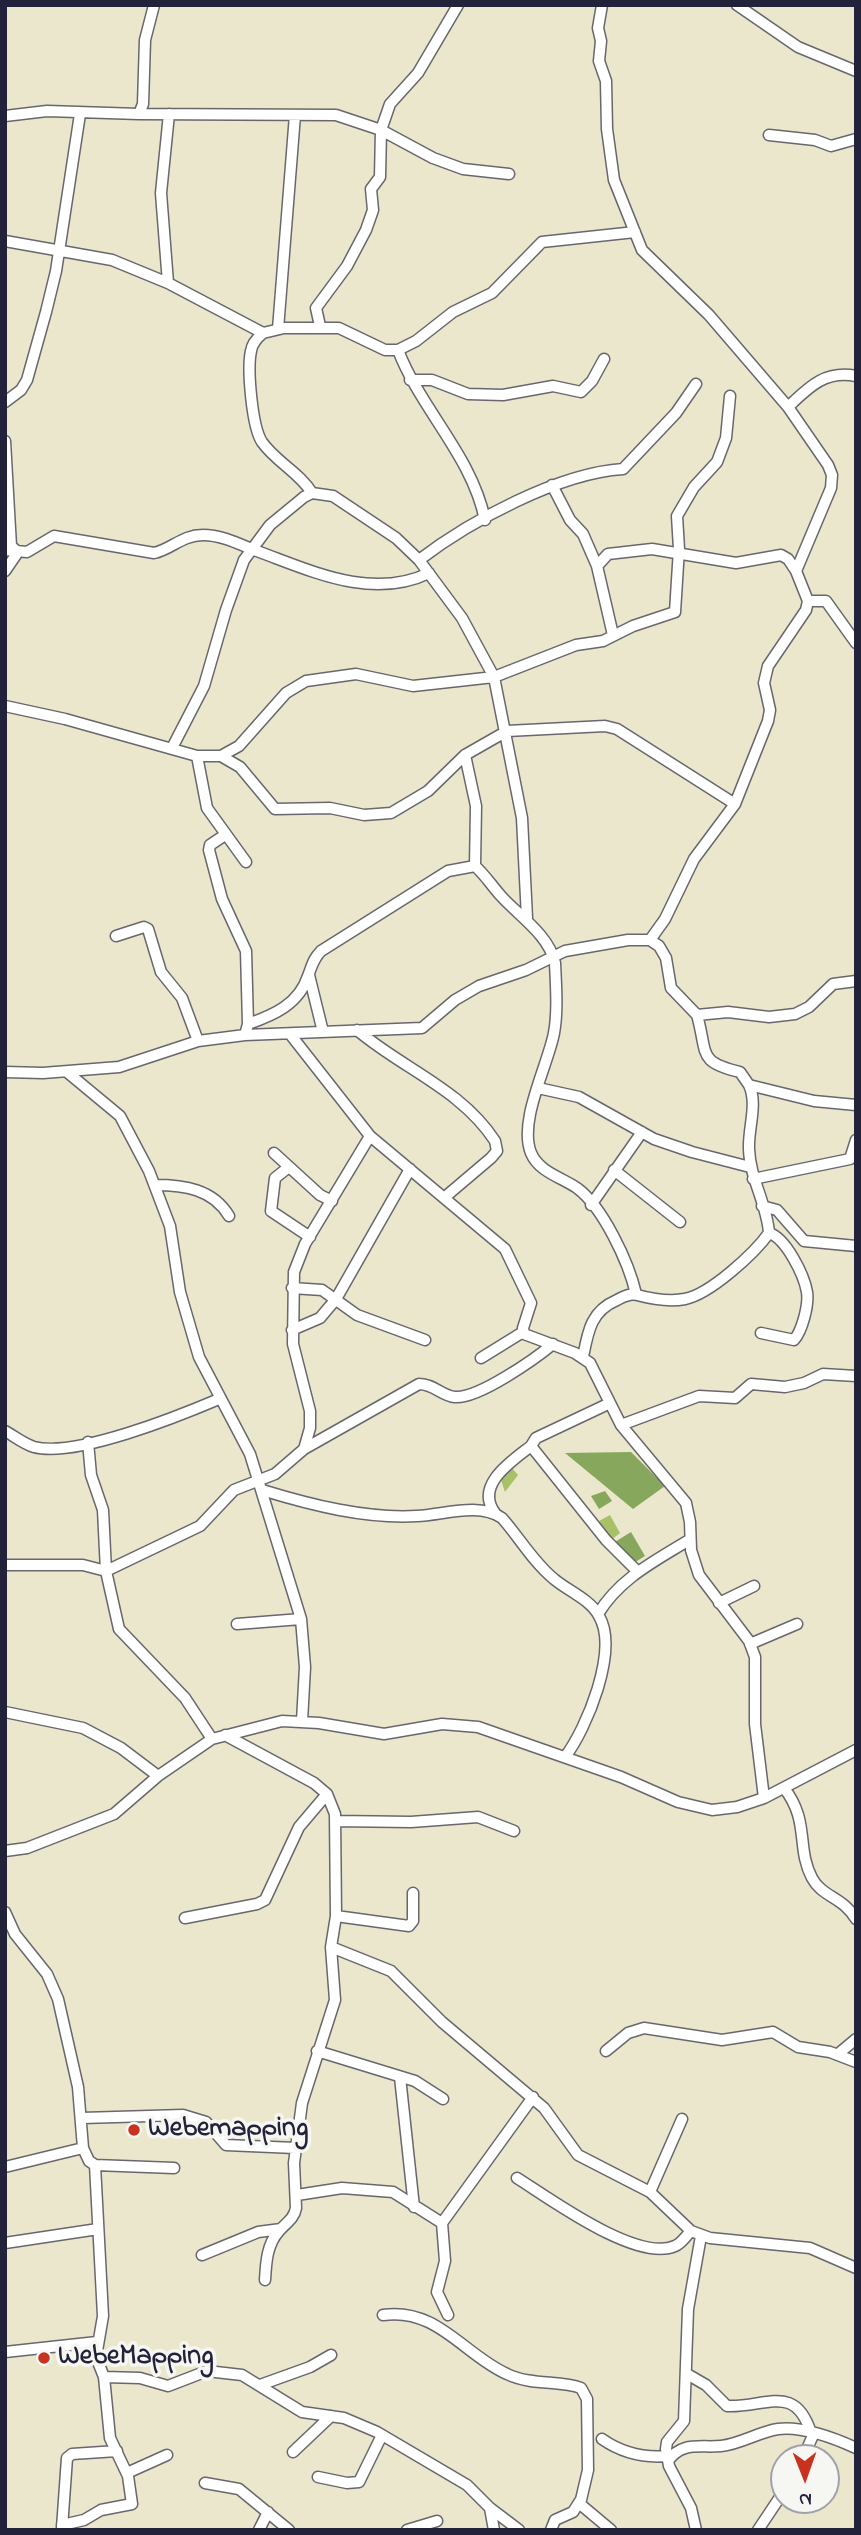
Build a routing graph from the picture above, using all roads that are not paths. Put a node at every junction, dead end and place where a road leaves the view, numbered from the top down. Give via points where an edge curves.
1 (154, 5) edge
2 (457, 5) edge
3 (602, 5) edge
4 (737, 5) edge
5 (856, 71) edge
6 (80, 114) junction
7 (139, 114) junction
8 (169, 114) junction
9 (295, 115) junction
10 (5, 116) edge
11 (381, 130) junction
12 (769, 135) dead end
13 (856, 139) edge
14 (509, 174) dead end
15 (635, 232) junction
16 (5, 242) edge
17 (59, 249) junction
18 (168, 283) junction
19 (320, 327) junction
20 (278, 329) junction
21 (263, 333) junction
22 (398, 350) junction
23 (604, 359) dead end
24 (856, 376) edge
25 (410, 380) junction
26 (696, 384) dead end
27 (730, 396) dead end
28 (5, 402) edge
29 (788, 407) junction
30 (5, 441) edge
31 (552, 485) junction
32 (312, 493) junction
33 (485, 520) junction
34 (252, 549) junction
35 (5, 550) edge
36 (18, 552) junction
37 (677, 553) junction
38 (419, 560) junction
39 (597, 566) junction
40 (5, 571) edge
41 (796, 571) junction
42 (429, 573) junction
43 (808, 601) junction
44 (613, 635) junction
45 (856, 643) edge
46 (494, 677) junction
47 (5, 706) edge
48 (507, 731) junction
49 (172, 748) junction
50 (465, 755) junction
51 (197, 756) junction
52 (220, 756) junction
53 (735, 804) junction
54 (225, 835) junction
55 (246, 862) dead end
56 (475, 866) junction
57 (527, 918) junction
58 (116, 936) dead end
59 (650, 940) junction
60 (553, 955) junction
61 (309, 975) junction
62 (856, 981) edge
63 (697, 1015) junction
64 (248, 1024) junction
65 (357, 1030) junction
66 (323, 1032) junction
67 (290, 1034) junction
68 (245, 1035) junction
69 (198, 1041) junction
70 (5, 1072) edge
71 (67, 1072) junction
72 (749, 1084) junction
73 (538, 1088) junction
74 (856, 1105) edge
75 (642, 1132) junction
76 (370, 1136) junction
77 (856, 1140) edge
78 (274, 1153) dead end
79 (289, 1167) junction
80 (750, 1167) junction
81 (410, 1169) junction
82 (614, 1170) junction
83 (753, 1179) junction
84 (155, 1185) junction
85 (446, 1197) junction
86 (332, 1201) junction
87 (591, 1206) junction
88 (762, 1206) junction
89 (229, 1216) dead end
90 (680, 1222) dead end
91 (769, 1233) junction
92 (310, 1237) junction
93 (856, 1246) edge
94 (292, 1288) junction
95 (636, 1294) junction
96 (336, 1299) junction
97 (292, 1330) junction
98 (523, 1332) junction
99 (761, 1333) dead end
100 (425, 1340) dead end
101 (553, 1344) junction
102 (583, 1357) junction
103 (481, 1358) dead end
104 (856, 1376) edge
105 (219, 1399) junction
106 (608, 1404) junction
107 (621, 1425) junction
108 (5, 1431) edge
109 (88, 1442) junction
110 (531, 1446) junction
111 (304, 1449) junction
112 (261, 1486) junction
113 (495, 1513) junction
114 (689, 1540) junction
115 (5, 1565) edge
116 (106, 1571) junction
117 (637, 1571) junction
118 (754, 1586) dead end
119 (719, 1603) junction
120 (598, 1614) junction
121 (301, 1619) junction
122 (237, 1624) dead end
123 (797, 1624) dead end
124 (750, 1644) junction
125 (5, 1712) edge
126 (302, 1721) junction
127 (225, 1735) junction
128 (212, 1739) junction
129 (856, 1750) edge
130 (565, 1757) junction
131 (158, 1776) junction
132 (784, 1788) junction
133 (327, 1794) junction
134 (764, 1798) junction
135 (336, 1821) junction
136 (514, 1832) dead end
137 (5, 1852) edge
138 (413, 1894) dead end
139 (5, 1912) edge
140 (336, 1916) junction
141 (185, 1918) dead end
142 (856, 1919) edge
143 (331, 1947) junction
144 (856, 2039) edge
145 (317, 2051) junction
146 (606, 2051) dead end
147 (838, 2054) junction
148 (856, 2062) edge
149 (400, 2077) junction
150 (533, 2097) junction
151 (443, 2099) dead end
152 (82, 2118) junction
153 (682, 2119) dead end
154 (83, 2148) junction
155 (295, 2148) junction
156 (95, 2165) junction
157 (5, 2167) edge
158 (174, 2168) dead end
159 (517, 2178) dead end
160 (650, 2192) junction
161 (297, 2195) junction
162 (414, 2207) junction
163 (442, 2223) junction
164 (98, 2229) junction
165 (281, 2229) junction
166 (691, 2231) junction
167 (701, 2236) junction
168 (5, 2243) edge
169 (202, 2255) dead end
170 (856, 2268) edge
171 (265, 2280) dead end
172 (383, 2315) dead end
173 (448, 2315) dead end
174 (97, 2342) junction
175 (5, 2352) edge
176 (331, 2354) dead end
177 (687, 2374) junction
178 (104, 2377) junction
179 (260, 2385) junction
180 (331, 2416) junction
181 (813, 2433) junction
182 (382, 2435) junction
183 (602, 2439) dead end
184 (809, 2444) edge
185 (856, 2448) edge
186 (117, 2451) junction
187 (293, 2452) dead end
188 (167, 2455) dead end
189 (667, 2459) junction
190 (127, 2473) junction
191 (318, 2477) dead end
192 (205, 2483) dead end
193 (580, 2501) junction
194 (490, 2508) junction
195 (268, 2512) junction
196 (437, 2521) dead end
197 (62, 2527) edge
198 (259, 2530) edge
199 (289, 2530) edge
200 (407, 2530) edge
201 (494, 2530) edge
202 (519, 2530) edge
203 (551, 2530) edge
204 (611, 2530) edge
205 (696, 2530) edge

1 - 7 street via 145,40
2 - 11 street via 418,73 390,104
3 - 15 street via 599,61 606,81 614,180
4 - 5 street via 798,47
6 - 7 street
6 - 10 street via 47,111
6 - 17 street
7 - 8 street
8 - 9 street
8 - 18 street via 161,193
9 - 11 street via 336,115
9 - 20 street
11 - 14 street via 463,169
11 - 19 street via 380,177 370,194 373,214 347,266 316,308
12 - 13 street via 831,146
15 - 22 street via 539,243 492,293 453,312
15 - 29 street via 642,250 709,315
16 - 17 street
17 - 18 street via 112,260
17 - 28 street via 30,372 20,390
18 - 21 street
19 - 20 street
19 - 22 street via 339,328 385,350
20 - 21 street
21 - 32 street via 252,346 250,359 259,436
22 - 25 street
23 - 25 street via 581,392 553,386 503,395 468,394 432,380
24 - 29 street via 831,375 816,381
25 - 33 street via 459,456 480,497
26 - 31 street via 676,413 623,469
27 - 37 street via 726,438 718,462 694,487 677,516
29 - 41 street via 832,475 831,488
30 - 36 street via 11,546
31 - 33 street
31 - 39 street
32 - 34 street via 278,517
32 - 38 street via 346,503
33 - 38 street via 449,537
34 - 36 street via 202,535 184,537 154,553 54,536 36,549
34 - 42 street via 318,573 380,586 398,585
34 - 49 street via 236,579 204,686
35 - 36 street
36 - 40 street
37 - 39 street via 617,551
37 - 41 street via 736,563 781,555
37 - 44 street via 675,612
38 - 42 street
39 - 44 street
41 - 43 street
42 - 46 street
43 - 45 street via 826,601
43 - 53 street via 768,667 764,683 768,721
44 - 46 street
46 - 48 street
46 - 52 street via 413,686 356,674 306,681 286,693 239,746
47 - 49 street
48 - 50 street
48 - 53 street via 617,729
48 - 57 street via 522,818
49 - 51 street
50 - 52 street via 415,801 391,813 369,815 330,808 275,808 240,766
50 - 56 street via 476,806
51 - 52 street
51 - 54 street via 208,808
53 - 59 street via 694,859
54 - 55 street
54 - 64 street via 209,850 222,899 246,951
56 - 57 street
56 - 61 street via 448,871 321,951
57 - 60 street
58 - 69 street via 148,929 160,972 182,999
59 - 60 street via 613,942
59 - 63 street via 666,958 675,994
60 - 65 street via 466,992 428,1026
60 - 73 street via 554,1032
61 - 64 street via 287,1006
61 - 66 street
62 - 63 street via 833,984 795,1014
63 - 72 street via 709,1060 740,1072
64 - 68 street
65 - 66 street
65 - 85 street via 401,1064 445,1088 495,1141 497,1151 491,1158
66 - 67 street
67 - 68 street
67 - 76 street
68 - 69 street
69 - 71 street via 119,1067
70 - 71 street
71 - 84 street via 117,1112
72 - 74 street via 814,1101
72 - 80 street via 753,1100
73 - 75 street via 579,1097
73 - 87 street via 529,1129 532,1155 554,1176 578,1189
75 - 80 street via 691,1152
75 - 82 street
76 - 81 street
76 - 86 street
77 - 83 street via 850,1159
78 - 79 street
79 - 86 street
79 - 92 street via 275,1178 271,1211
80 - 83 street
81 - 85 street
81 - 96 street
82 - 87 street
82 - 90 street
83 - 88 street
84 - 89 street via 205,1193
84 - 105 street via 174,1239 180,1292 192,1335
85 - 98 street via 512,1258 531,1303
86 - 92 street
87 - 95 street via 624,1254
88 - 91 street
88 - 93 street via 777,1210 804,1241
91 - 95 street via 703,1292 671,1300
91 - 99 street via 789,1253 807,1298 794,1340
92 - 94 street via 296,1260
94 - 96 street via 316,1288
94 - 97 street
95 - 102 street via 606,1304 594,1315
96 - 97 street via 320,1318
96 - 100 street via 357,1315
97 - 111 street via 310,1411
98 - 101 street
98 - 103 street
101 - 102 street
101 - 111 street via 497,1382 463,1396 419,1384
102 - 106 street via 594,1370
104 - 107 street via 823,1374 785,1387 751,1384 734,1398 699,1396
105 - 109 street via 123,1435
105 - 112 street
106 - 107 street
106 - 110 street via 536,1438
107 - 114 street via 686,1503
108 - 109 street via 37,1448
109 - 116 street via 91,1475 103,1510
110 - 113 street via 499,1473 490,1489 489,1504
110 - 117 street via 606,1540
111 - 112 street
112 - 113 street via 328,1509 416,1516
112 - 116 street via 234,1489 200,1526
112 - 121 street
113 - 120 street via 547,1573
114 - 117 street
114 - 119 street via 699,1575
115 - 116 street via 83,1565
116 - 128 street via 124,1636 185,1698
117 - 120 street
118 - 119 street
119 - 124 street
120 - 130 street via 606,1641 603,1669 582,1728
121 - 122 street
121 - 126 street via 305,1667
123 - 124 street
124 - 134 street
125 - 131 street via 83,1728 121,1748
126 - 127 street via 263,1724
126 - 130 street via 384,1734 461,1724
127 - 128 street
127 - 133 street
128 - 131 street
129 - 132 street
130 - 134 street via 697,1808 726,1810
131 - 137 street via 99,1822
132 - 134 street
132 - 142 street via 800,1812 809,1873 815,1884 842,1901
133 - 135 street
133 - 141 street via 299,1827 265,1900
135 - 136 street via 478,1817
135 - 140 street
138 - 140 street via 413,1922 408,1926
139 - 152 street via 15,1934 47,1974 58,1999
140 - 143 street
143 - 145 street via 334,2007
143 - 150 street via 391,1972 442,2022
144 - 147 street
145 - 149 street
145 - 155 street
146 - 147 street via 628,2033 644,2028 722,2040 772,2032 798,2047
147 - 148 street
149 - 151 street
149 - 162 street
150 - 160 street via 578,2155
150 - 163 street
152 - 154 street
152 - 155 street via 183,2115 206,2122 226,2145
153 - 160 street
154 - 156 street
154 - 157 street
155 - 161 street
156 - 158 street
156 - 164 street
159 - 166 street via 624,2242 674,2247
160 - 166 street
161 - 162 street via 326,2189 376,2189 393,2192
161 - 165 street via 295,2215
162 - 163 street
163 - 173 street via 445,2262 437,2292
164 - 168 street
164 - 174 street via 103,2316
165 - 169 street via 258,2232
165 - 171 street via 267,2254
166 - 167 street
167 - 170 street via 810,2248
167 - 177 street via 688,2309
172 - 193 street via 418,2316 516,2378 581,2388 587,2399 588,2470
174 - 175 street
174 - 178 street via 98,2366
176 - 179 street via 310,2367
177 - 181 street via 727,2406 790,2402
177 - 189 street via 684,2421 667,2442
178 - 179 street via 140,2378 168,2386 190,2375 217,2370 242,2375
178 - 186 street via 109,2431
179 - 180 street via 302,2412
180 - 182 street
180 - 187 street
181 - 184 street
181 - 185 street
181 - 189 street via 779,2429 722,2446 690,2446
182 - 191 street via 359,2482
182 - 194 street via 467,2485
183 - 189 street via 625,2452
186 - 190 street
186 - 197 street via 67,2458
188 - 190 street
189 - 205 street via 691,2508
190 - 197 street via 133,2497 130,2506 101,2510
192 - 195 street via 239,2489
193 - 203 street via 573,2512 555,2520
193 - 204 street
194 - 201 street
194 - 202 street
195 - 198 street
195 - 199 street
196 - 200 street

